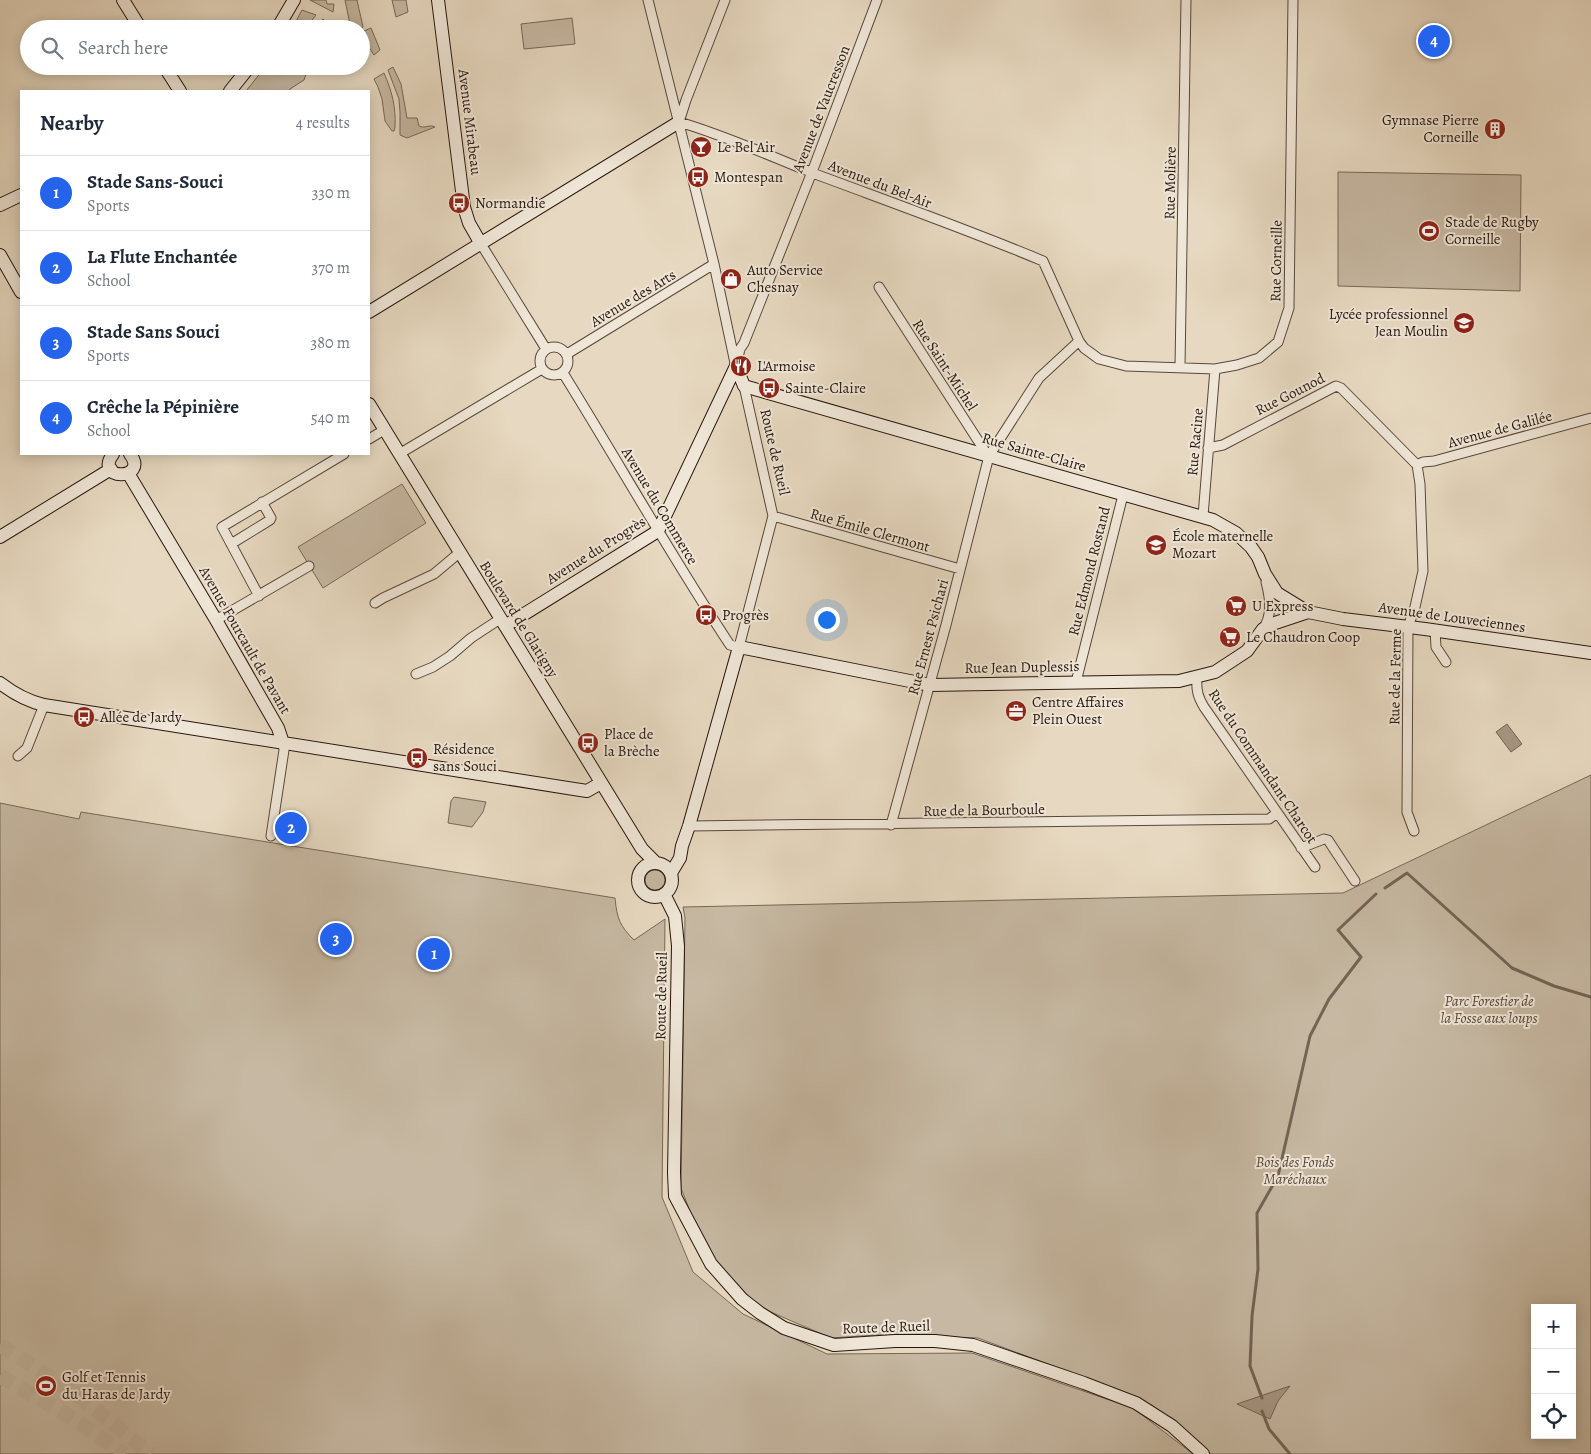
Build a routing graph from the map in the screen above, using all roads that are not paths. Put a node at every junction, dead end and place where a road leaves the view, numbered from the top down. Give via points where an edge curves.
1 (123, 0) edge
2 (294, 0) edge
3 (438, 0) edge
4 (648, 0) edge
5 (725, 0) edge
6 (877, 0) edge
7 (1186, 0) edge
8 (1293, 0) edge
9 (135, 20) edge
10 (282, 20) edge
11 (170, 75) edge
12 (243, 75) edge
13 (179, 90) edge
14 (231, 90) edge
15 (679, 122) junction
16 (812, 172) junction
17 (20, 195) edge
18 (0, 205) edge
19 (990, 239) joint
20 (481, 244) junction
21 (0, 256) edge
22 (714, 264) junction
23 (879, 287) dead end
24 (20, 290) edge
25 (370, 311) edge
26 (1079, 341) junction
27 (546, 349) junction
28 (567, 354) junction
29 (1180, 367) junction
30 (542, 369) junction
31 (1215, 369) junction
32 (563, 373) junction
33 (738, 376) junction
34 (370, 406) edge
35 (1591, 418) edge
36 (384, 430) junction
37 (370, 438) edge
38 (1208, 448) junction
39 (399, 454) junction
40 (112, 455) edge
41 (134, 455) edge
42 (342, 455) edge
43 (989, 456) junction
44 (1417, 465) junction
45 (111, 470) junction
46 (128, 474) junction
47 (1123, 495) junction
48 (262, 502) junction
49 (773, 516) junction
50 (1203, 516) junction
51 (658, 531) junction
52 (0, 537) edge
53 (231, 544) junction
54 (459, 553) junction
55 (309, 566) dead end
56 (960, 569) junction
57 (1265, 574) junction
58 (259, 596) junction
59 (1270, 603) joint
60 (375, 604) dead end
61 (1308, 612) junction
62 (216, 620) junction
63 (503, 622) junction
64 (1408, 627) junction
65 (1263, 629) junction
66 (1435, 630) junction
67 (739, 647) junction
68 (1591, 653) edge
69 (1446, 662) dead end
70 (416, 674) dead end
71 (1197, 678) junction
72 (1076, 682) junction
73 (0, 683) edge
74 (930, 685) junction
75 (44, 705) junction
76 (283, 743) junction
77 (18, 756) dead end
78 (601, 784) junction
79 (1278, 813) junction
80 (891, 825) junction
81 (689, 826) junction
82 (1414, 831) dead end
83 (271, 836) dead end
84 (1301, 848) junction
85 (642, 849) junction
86 (681, 852) junction
87 (658, 863) junction
88 (1315, 867) dead end
89 (642, 868) junction
90 (671, 873) junction
91 (1355, 881) dead end
92 (664, 894) junction
93 (1203, 1454) edge

1 - 9 street
2 - 10 street
3 - 20 street, Avenue Mirabeau via 464,207
4 - 15 street, Route de Rueil
5 - 15 street
6 - 16 street, Avenue de Vaucresson
7 - 29 street, Rue Molière
8 - 31 street, Rue Corneille via 1289,308 1278,342 1259,358
11 - 13 street
12 - 14 street
15 - 16 street, Avenue du Bel-Air
15 - 20 street
15 - 22 street, Route de Rueil
16 - 19 street, Avenue du Bel-Air
16 - 33 street, Avenue de Vaucresson via 740,349
17 - 18 street
19 - 26 street, Rue Corneille via 1042,261
20 - 25 street
20 - 27 street
21 - 24 street
22 - 28 street, Avenue des Arts
22 - 33 street, Route de Rueil
23 - 43 street, Rue Saint-Michel
26 - 29 street, Rue Corneille via 1099,359 1126,366
26 - 43 street, Rue Ernest Psichari via 1039,378
27 - 28 street via 560,348
27 - 30 street via 539,360
28 - 32 street via 568,362
29 - 31 street, Rue Corneille
30 - 32 street via 554,376
30 - 39 street
31 - 38 street, Rue Racine
32 - 51 street, Avenue du Commerce
33 - 43 street, Rue Sainte-Claire
33 - 49 street, Route de Rueil
33 - 51 street, Avenue du Progrès
34 - 36 street, Boulevard de Glatigny
35 - 44 street, Avenue de Galilée
36 - 37 street
36 - 39 street, Boulevard de Glatigny
38 - 44 street, Rue Gounod via 1223,444 1336,386
38 - 50 street, Rue Racine
39 - 54 street, Boulevard de Glatigny
40 - 45 street
41 - 46 street via 134,467
42 - 48 street
43 - 47 street, Rue Sainte-Claire
43 - 56 street, Rue Ernest Psichari
44 - 64 street, Rue de la Ferme via 1423,571
45 - 46 street via 120,475
45 - 52 street
46 - 62 street, Avenue Fourcault de Pavant
47 - 50 street, Rue Sainte-Claire
47 - 72 street, Rue Edmond Rostand
48 - 53 street via 270,520
48 - 53 street via 222,527
49 - 56 street, Rue Émile Clermont
49 - 67 street, Route de Rueil
50 - 57 street, Rue Sainte-Claire via 1225,525 1243,538
51 - 63 street, Avenue du Progrès
51 - 67 street, Avenue du Commerce via 730,645
53 - 58 street
54 - 60 street via 434,574
54 - 63 street, Boulevard de Glatigny
55 - 58 street
56 - 74 street, Rue Ernest Psichari
57 - 59 street, Rue Sainte-Claire
57 - 61 street, Avenue de Louveciennes via 1277,593
58 - 62 street
59 - 65 street, Rue Jean Duplessis via 1270,614
61 - 64 street, Avenue de Louveciennes
61 - 65 street, Avenue de Louveciennes
62 - 76 street, Avenue Fourcault de Pavant via 278,728
63 - 70 street via 471,638 434,667
63 - 78 street, Boulevard de Glatigny
64 - 66 street, Avenue de Louveciennes
64 - 82 street, Rue de la Ferme via 1407,812
65 - 71 street, Rue Jean Duplessis via 1247,651 1215,672
66 - 68 street, Avenue de Louveciennes
66 - 69 street via 1436,647
67 - 74 street, Rue Jean Duplessis
67 - 81 street, Route de Rueil
71 - 72 street, Rue Jean Duplessis via 1155,682
71 - 79 street, Rue du Commandant Charcot via 1198,695 1204,707
72 - 74 street, Rue Jean Duplessis
73 - 75 street via 19,696
74 - 80 street, Rue Ernest Psichari
75 - 76 street
75 - 77 street via 27,748
76 - 78 street via 587,791
76 - 83 street, Avenue Fourcault de Pavant
78 - 85 street, Boulevard de Glatigny
79 - 80 street, Rue de la Bourboule via 1269,819
79 - 84 street, Rue du Commandant Charcot
80 - 81 street, Rue de la Bourboule
81 - 86 street, Route de Rueil
84 - 88 street, Rue du Commandant Charcot
84 - 91 street via 1328,840
85 - 87 street, Boulevard de Glatigny
85 - 89 street
86 - 87 street
86 - 90 street, Route de Rueil
87 - 89 street
87 - 90 street
89 - 92 street via 638,879 642,890 652,896
90 - 92 street via 671,885
92 - 93 street, Route de Rueil via 675,916 678,946 675,1196 711,1264 732,1289 784,1328 834,1345 895,1341 974,1345 1084,1383 1136,1403 1172,1426

